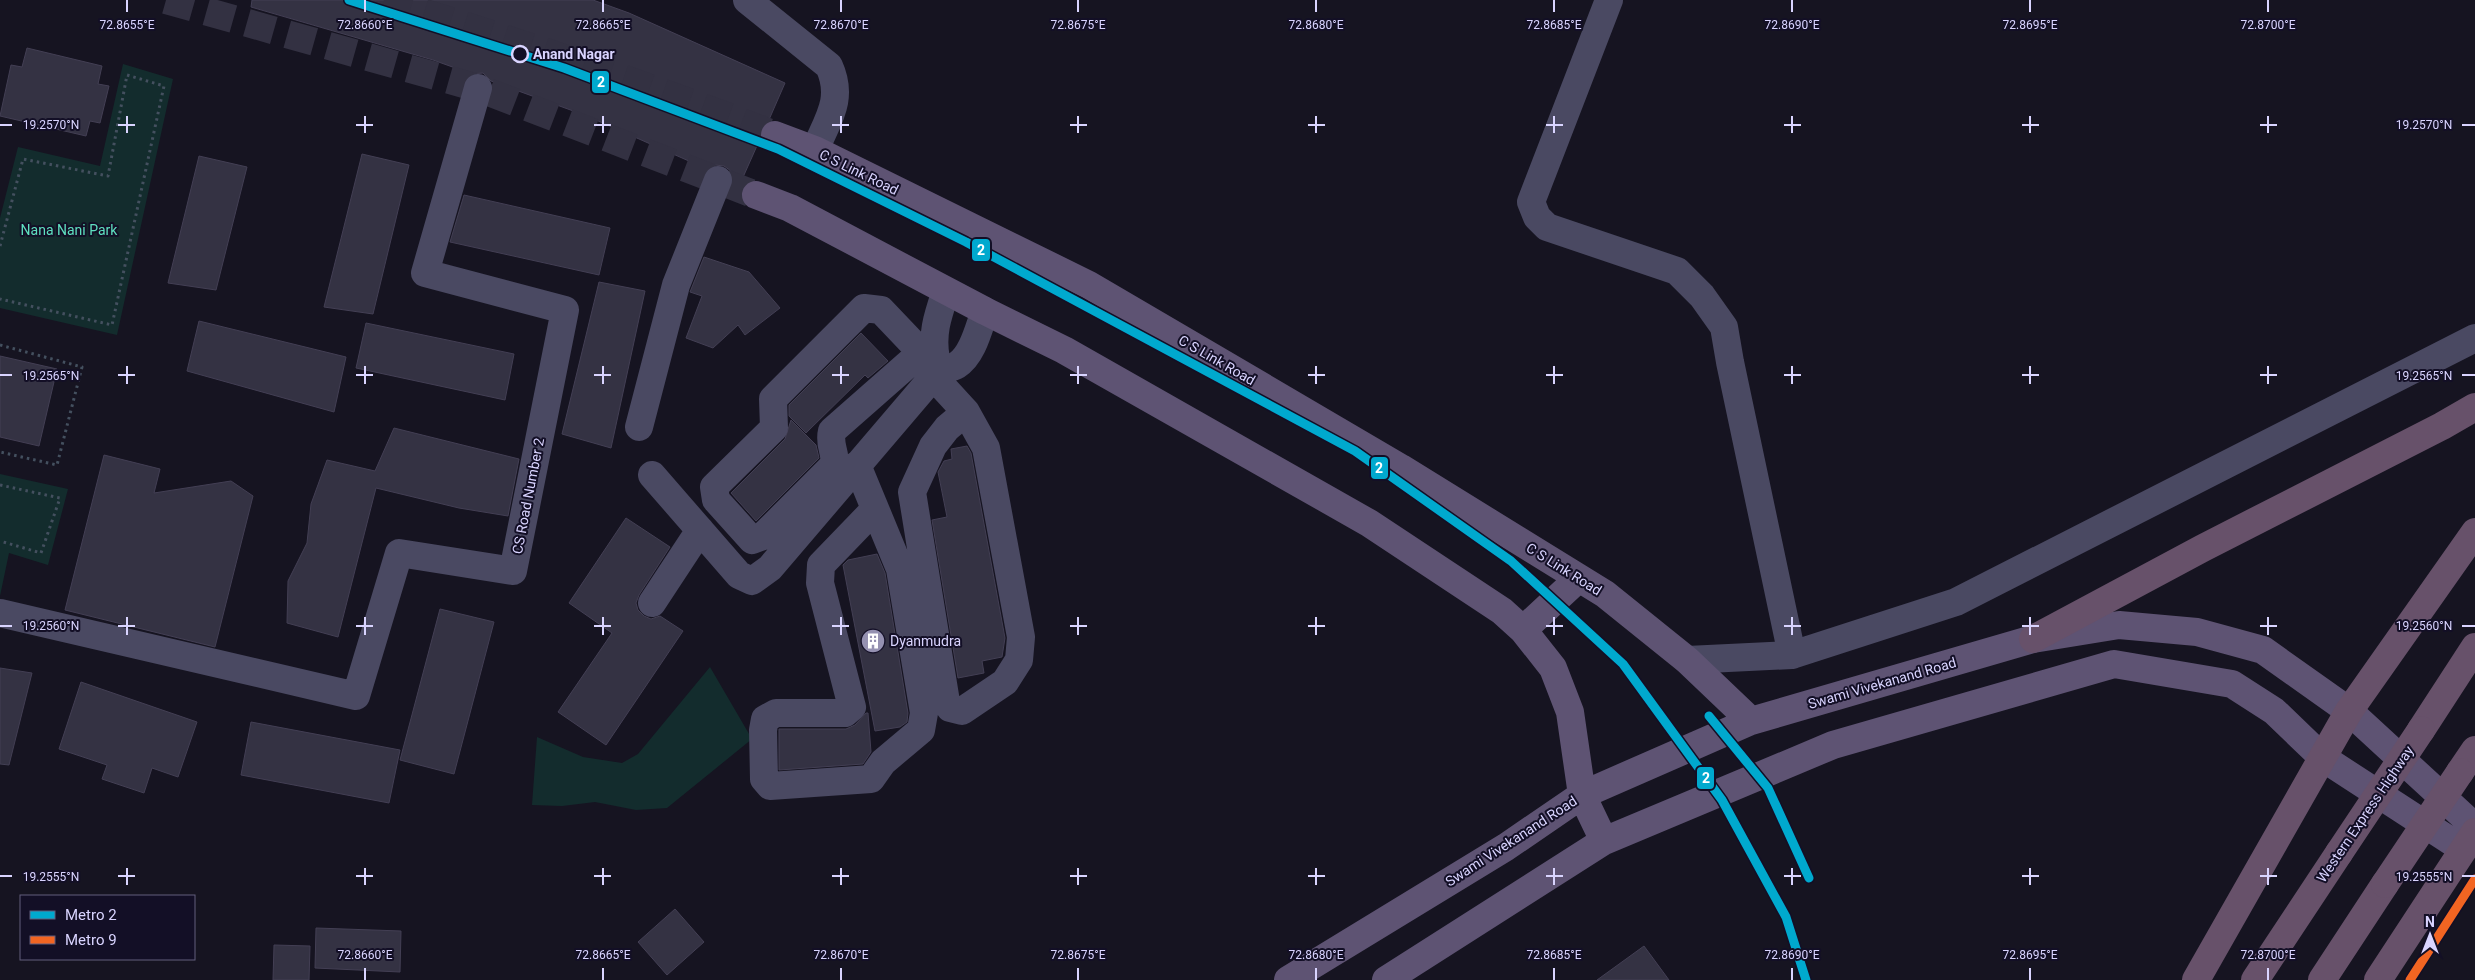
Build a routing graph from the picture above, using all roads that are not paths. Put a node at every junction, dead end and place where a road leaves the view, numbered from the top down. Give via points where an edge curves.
1 (747, 0) edge
2 (1609, 0) edge
3 (478, 88) dead end
4 (775, 135) tunnel mouth
5 (815, 150) junction
6 (718, 180) dead end
7 (756, 195) tunnel mouth
8 (946, 290) junction
9 (985, 311) junction
10 (2475, 338) edge
11 (931, 360) junction
12 (2475, 406) edge
13 (966, 412) junction
14 (639, 427) dead end
15 (857, 465) junction
16 (652, 475) dead end
17 (875, 509) junction
18 (700, 530) junction
19 (2475, 532) edge
20 (1579, 578) junction
21 (652, 603) dead end
22 (0, 614) edge
23 (1524, 630) junction
24 (2033, 639) junction
25 (2475, 647) edge
26 (1792, 655) junction
27 (1687, 660) junction
28 (2349, 712) junction
29 (1751, 721) junction
30 (2475, 750) edge
31 (2323, 758) junction
32 (1582, 795) junction
33 (2472, 840) edge
34 (1604, 841) junction
35 (1288, 980) edge
36 (1386, 980) edge
37 (2196, 980) edge
38 (2255, 980) edge
39 (2322, 980) edge
40 (2378, 980) edge

1 - 5 street via 829,66 837,97
2 - 26 street via 1531,202 1537,217 1547,227 1677,271 1702,296 1724,327
3 - 22 street, CS Road Number 2 via 425,273 565,310 513,571 399,553 356,696
4 - 5 main road, C S Link Road
5 - 20 main road, C S Link Road via 1090,284 1401,468
6 - 14 street via 676,284
7 - 8 main road via 790,208
8 - 9 main road
8 - 11 street via 934,327
9 - 11 street via 975,340 958,365
9 - 23 main road via 1064,350 1369,523 1502,611
10 - 26 street via 1956,602
11 - 11 street via 832,431 830,440 836,460 833,466 763,536 752,540 716,500 714,488 774,428 773,399 864,308 881,310
11 - 13 street
11 - 15 street
12 - 24 highway
13 - 13 street via 986,448 1021,637 1019,660 1005,682 962,712 950,708 946,702 912,492 933,446
15 - 17 street
15 - 18 street via 770,568 752,581 739,575
16 - 18 street
17 - 17 street via 900,569 924,714 921,730 883,762 870,779 770,786 764,779 765,718 776,714 845,713 852,708 820,583 822,565
18 - 21 street
19 - 28 highway
20 - 23 main road
20 - 27 main road, C S Link Road via 1605,594
23 - 32 main road via 1552,668 1570,712
24 - 28 main road, Swami Vivekanand Road via 2119,625 2197,632 2263,650
24 - 29 main road, Swami Vivekanand Road
25 - 38 highway, Western Express Highway, bridge
26 - 27 street
27 - 29 main road, C S Link Road
28 - 31 highway
28 - 33 main road, Swami Vivekanand Road
29 - 32 main road, Swami Vivekanand Road
30 - 39 highway, bridge
31 - 33 main road
31 - 34 main road via 2274,712 2232,684 2114,664 1833,745
31 - 37 highway
32 - 34 main road
32 - 35 main road, Swami Vivekanand Road via 1506,847
33 - 40 highway
34 - 36 main road

